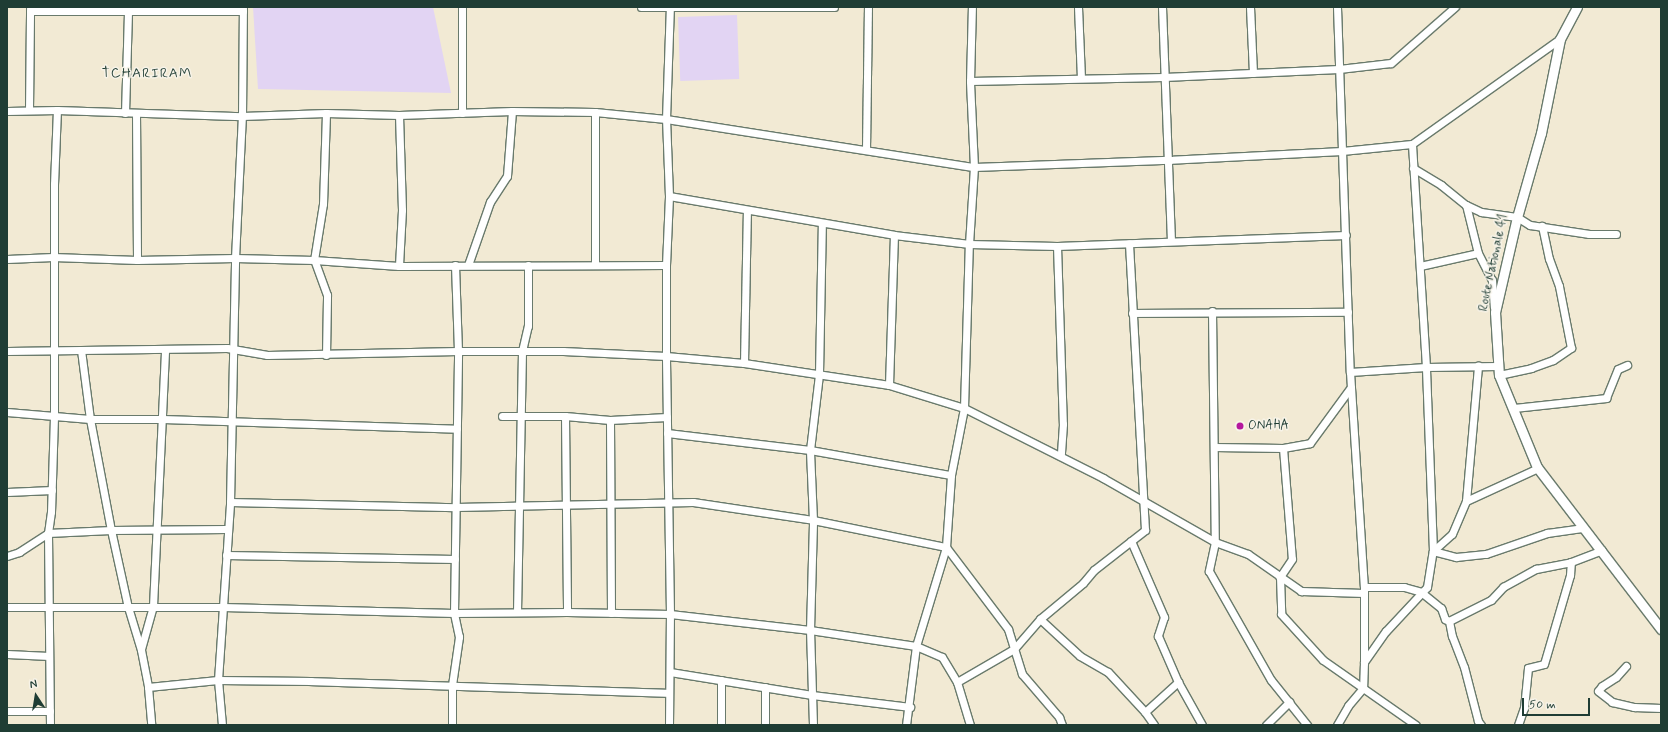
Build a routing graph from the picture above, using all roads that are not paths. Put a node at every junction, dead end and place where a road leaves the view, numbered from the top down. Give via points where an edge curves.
1 (462, 7) edge
2 (641, 7) edge
3 (834, 7) edge
4 (868, 7) edge
5 (972, 7) edge
6 (1078, 7) edge
7 (1162, 7) edge
8 (1250, 7) edge
9 (1337, 7) edge
10 (1455, 7) edge
11 (1577, 7) edge
12 (670, 8) edge
13 (30, 9) edge
14 (243, 9) edge
15 (128, 11) junction
16 (1560, 38) junction
17 (1339, 69) junction
18 (1253, 73) junction
19 (1164, 77) junction
20 (1081, 78) junction
21 (970, 81) junction
22 (29, 110) junction
23 (57, 110) junction
24 (7, 111) edge
25 (512, 111) junction
26 (595, 112) junction
27 (125, 113) junction
28 (136, 113) junction
29 (326, 113) junction
30 (462, 113) junction
31 (398, 115) junction
32 (242, 116) junction
33 (666, 119) junction
34 (1412, 144) junction
35 (866, 149) junction
36 (1342, 151) junction
37 (1169, 160) junction
38 (974, 167) junction
39 (1413, 168) junction
40 (669, 196) junction
41 (1466, 205) junction
42 (747, 210) junction
43 (1517, 217) junction
44 (822, 223) junction
45 (1542, 226) junction
46 (1616, 234) dead end
47 (894, 235) junction
48 (1346, 235) junction
49 (1171, 241) junction
50 (1129, 243) junction
51 (969, 244) junction
52 (1057, 246) junction
53 (1478, 253) junction
54 (53, 257) junction
55 (235, 258) junction
56 (7, 259) edge
57 (137, 260) junction
58 (314, 260) junction
59 (595, 264) junction
60 (455, 265) junction
61 (468, 265) junction
62 (528, 265) junction
63 (666, 265) junction
64 (399, 266) junction
65 (1420, 266) junction
66 (1212, 311) junction
67 (1348, 312) junction
68 (1494, 312) junction
69 (1132, 313) junction
70 (233, 349) junction
71 (80, 350) junction
72 (165, 350) junction
73 (7, 351) edge
74 (54, 351) junction
75 (458, 351) junction
76 (522, 351) junction
77 (326, 355) junction
78 (666, 356) junction
79 (744, 363) junction
80 (1627, 365) dead end
81 (1478, 366) junction
82 (1426, 367) junction
83 (1498, 370) junction
84 (1350, 372) junction
85 (818, 374) junction
86 (889, 385) junction
87 (1351, 387) junction
88 (964, 408) junction
89 (1514, 408) junction
90 (7, 412) edge
91 (54, 415) junction
92 (502, 416) dead end
93 (565, 416) junction
94 (667, 417) junction
95 (520, 418) junction
96 (90, 419) junction
97 (163, 419) junction
98 (610, 420) junction
99 (232, 421) junction
100 (457, 429) junction
101 (667, 433) junction
102 (1214, 447) junction
103 (1283, 448) junction
104 (810, 450) junction
105 (1061, 456) junction
106 (1538, 468) junction
107 (951, 475) junction
108 (52, 490) junction
109 (7, 492) edge
110 (230, 502) junction
111 (1143, 502) junction
112 (1466, 502) junction
113 (669, 503) junction
114 (610, 504) junction
115 (566, 505) junction
116 (519, 506) junction
117 (456, 507) junction
118 (812, 520) junction
119 (1584, 528) junction
120 (227, 529) junction
121 (111, 530) junction
122 (157, 530) junction
123 (48, 533) junction
124 (1131, 541) junction
125 (1215, 542) junction
126 (946, 547) junction
127 (1602, 550) junction
128 (1433, 551) junction
129 (226, 555) junction
130 (7, 556) edge
131 (455, 559) junction
132 (1571, 562) junction
133 (1280, 576) junction
134 (1364, 590) junction
135 (1421, 592) junction
136 (153, 606) junction
137 (7, 607) edge
138 (128, 607) junction
139 (224, 607) junction
140 (48, 608) junction
141 (454, 612) junction
142 (517, 612) junction
143 (567, 612) junction
144 (611, 613) junction
145 (670, 614) junction
146 (1040, 619) junction
147 (1449, 621) junction
148 (1661, 629) edge
149 (810, 630) junction
150 (916, 646) junction
151 (1014, 649) junction
152 (141, 650) junction
153 (7, 654) edge
154 (49, 656) junction
155 (1364, 662) junction
156 (1626, 666) dead end
157 (670, 672) junction
158 (218, 680) junction
159 (721, 680) junction
160 (957, 682) junction
161 (1178, 682) junction
162 (452, 685) junction
163 (148, 687) junction
164 (765, 687) junction
165 (1363, 688) junction
166 (669, 693) junction
167 (812, 695) junction
168 (1289, 702) junction
169 (910, 707) junction
170 (1661, 708) edge
171 (7, 711) edge
172 (50, 711) junction
173 (1145, 712) junction
174 (50, 725) edge
175 (151, 725) edge
176 (222, 725) edge
177 (452, 725) edge
178 (669, 725) edge
179 (721, 725) edge
180 (765, 725) edge
181 (813, 725) edge
182 (906, 725) edge
183 (970, 725) edge
184 (1062, 725) edge
185 (1154, 725) edge
186 (1202, 725) edge
187 (1266, 725) edge
188 (1307, 725) edge
189 (1337, 725) edge
190 (1416, 725) edge
191 (1481, 725) edge
192 (1518, 725) edge

1 - 30 street
2 - 12 street
3 - 12 street
4 - 35 street
5 - 21 street
6 - 20 street
7 - 19 street
8 - 18 street
9 - 17 street
10 - 17 street via 1391,63
11 - 16 street, Route Nationale 41
12 - 33 street
13 - 15 street
13 - 22 street
14 - 15 street
14 - 32 street
15 - 27 street
16 - 34 street
16 - 43 street, Route Nationale 41 via 1541,133
17 - 18 street
17 - 36 street
18 - 19 street
19 - 20 street
19 - 37 street
20 - 21 street
21 - 38 street
22 - 23 street
22 - 24 street
23 - 27 street
23 - 54 street
25 - 26 street
25 - 30 street
25 - 61 street via 506,176 490,202
26 - 33 street
26 - 59 street
27 - 28 street
28 - 32 street
28 - 57 street
29 - 31 street
29 - 32 street
29 - 58 street via 323,204
30 - 31 street
31 - 64 street via 402,210
32 - 55 street
33 - 35 street
33 - 40 street
34 - 36 street
34 - 39 street
35 - 38 street
36 - 37 street
36 - 48 street
37 - 38 street
37 - 49 street
38 - 51 street
39 - 41 street via 1441,185
39 - 65 street
40 - 42 street
40 - 63 street
41 - 43 street via 1481,212
41 - 53 street
42 - 44 street
42 - 79 street
43 - 45 street via 1530,225
43 - 68 street, Route Nationale 41
44 - 47 street
44 - 85 street
45 - 46 street via 1589,234
45 - 83 street via 1548,259 1562,298 1571,348 1553,360 1531,368
47 - 51 street
47 - 86 street
48 - 49 street
48 - 67 street
49 - 50 street
50 - 52 street
50 - 69 street
51 - 52 street
51 - 88 street
52 - 105 street via 1063,424
53 - 65 street
53 - 68 street via 1492,280
54 - 56 street
54 - 57 street
54 - 74 street
55 - 57 street
55 - 58 street
55 - 70 street
58 - 64 street
58 - 77 street via 327,295
59 - 62 street
59 - 63 street
60 - 61 street
60 - 64 street
60 - 75 street
61 - 62 street
62 - 76 street via 528,326
63 - 78 street
65 - 82 street
66 - 67 street
66 - 69 street
66 - 102 street
67 - 84 street
68 - 83 street, Route Nationale 41
69 - 111 street
70 - 72 street
70 - 77 street via 267,355
70 - 99 street
71 - 72 street
71 - 74 street
71 - 96 street
72 - 97 street
73 - 74 street
74 - 91 street
75 - 76 street
75 - 77 street
75 - 100 street
76 - 78 street
76 - 95 street
78 - 79 street
78 - 94 street
79 - 85 street
80 - 89 street via 1618,369 1606,398
81 - 82 street
81 - 83 street
81 - 112 street
82 - 84 street
82 - 128 street
83 - 89 street, Route Nationale 41
84 - 87 street
85 - 86 street
85 - 104 street
86 - 88 street
87 - 103 street via 1310,443
87 - 134 street
88 - 105 street
88 - 107 street
89 - 106 street, Route Nationale 41
90 - 91 street
91 - 96 street
91 - 108 street
92 - 95 street
93 - 95 street
93 - 98 street
93 - 115 street
94 - 98 street
94 - 101 street
95 - 116 street
96 - 97 street
96 - 121 street
97 - 99 street
97 - 122 street
98 - 114 street
99 - 100 street
99 - 110 street
100 - 117 street
101 - 104 street
101 - 113 street
102 - 103 street
102 - 125 street
103 - 133 street via 1292,559
104 - 107 street
104 - 118 street
105 - 111 street
106 - 112 street
106 - 119 street, Route Nationale 41
107 - 126 street
108 - 109 street
108 - 123 street
110 - 117 street
110 - 120 street
111 - 124 street via 1145,530
111 - 125 street
112 - 128 street via 1452,534
113 - 114 street
113 - 118 street via 693,502
113 - 145 street
114 - 115 street
114 - 144 street
115 - 116 street
115 - 143 street
116 - 117 street
116 - 142 street
117 - 131 street
118 - 126 street
118 - 149 street
119 - 127 street, Route Nationale 41
119 - 128 street via 1547,533 1486,554 1456,557
120 - 122 street
120 - 129 street
121 - 122 street
121 - 123 street
121 - 138 street
122 - 136 street
123 - 130 street via 19,552
123 - 140 street
124 - 146 street via 1094,570 1083,583
124 - 161 street via 1164,617 1158,636
125 - 133 street via 1248,554
125 - 168 street via 1209,571 1271,680
126 - 150 street
126 - 151 street via 1008,629
127 - 132 street
127 - 148 street, Route Nationale 41
128 - 135 street via 1428,586
129 - 131 street
129 - 139 street
131 - 141 street
132 - 147 street via 1536,569 1503,587 1490,600
132 - 192 street via 1570,575 1544,664 1528,668 1524,708
133 - 134 street via 1301,591
133 - 165 street via 1281,614 1323,660
134 - 135 street via 1404,587
134 - 155 street
135 - 147 street via 1440,608 1445,619
135 - 155 street via 1383,635
136 - 138 street
136 - 139 street
136 - 152 street
137 - 140 street
138 - 140 street
138 - 152 street
139 - 141 street
139 - 158 street
140 - 154 street
141 - 142 street
141 - 162 street via 459,637
142 - 143 street
143 - 144 street
144 - 145 street
145 - 149 street
145 - 157 street
146 - 151 street
146 - 173 street via 1080,656 1108,672
147 - 191 street
149 - 150 street
149 - 167 street
150 - 160 street via 942,657
150 - 169 street
151 - 160 street
151 - 184 street via 1022,674 1059,717
152 - 163 street
153 - 154 street
154 - 172 street
155 - 165 street
156 - 170 street via 1598,692 1612,702 1634,707
157 - 159 street
157 - 166 street
158 - 162 street
158 - 163 street
158 - 176 street
159 - 164 street
159 - 179 street
160 - 183 street
161 - 173 street
161 - 186 street
162 - 166 street
162 - 177 street
163 - 175 street
164 - 167 street
164 - 180 street
165 - 189 street
165 - 190 street
166 - 178 street
167 - 169 street
167 - 181 street
168 - 187 street
168 - 188 street
169 - 182 street
171 - 172 street
172 - 174 street
173 - 185 street

